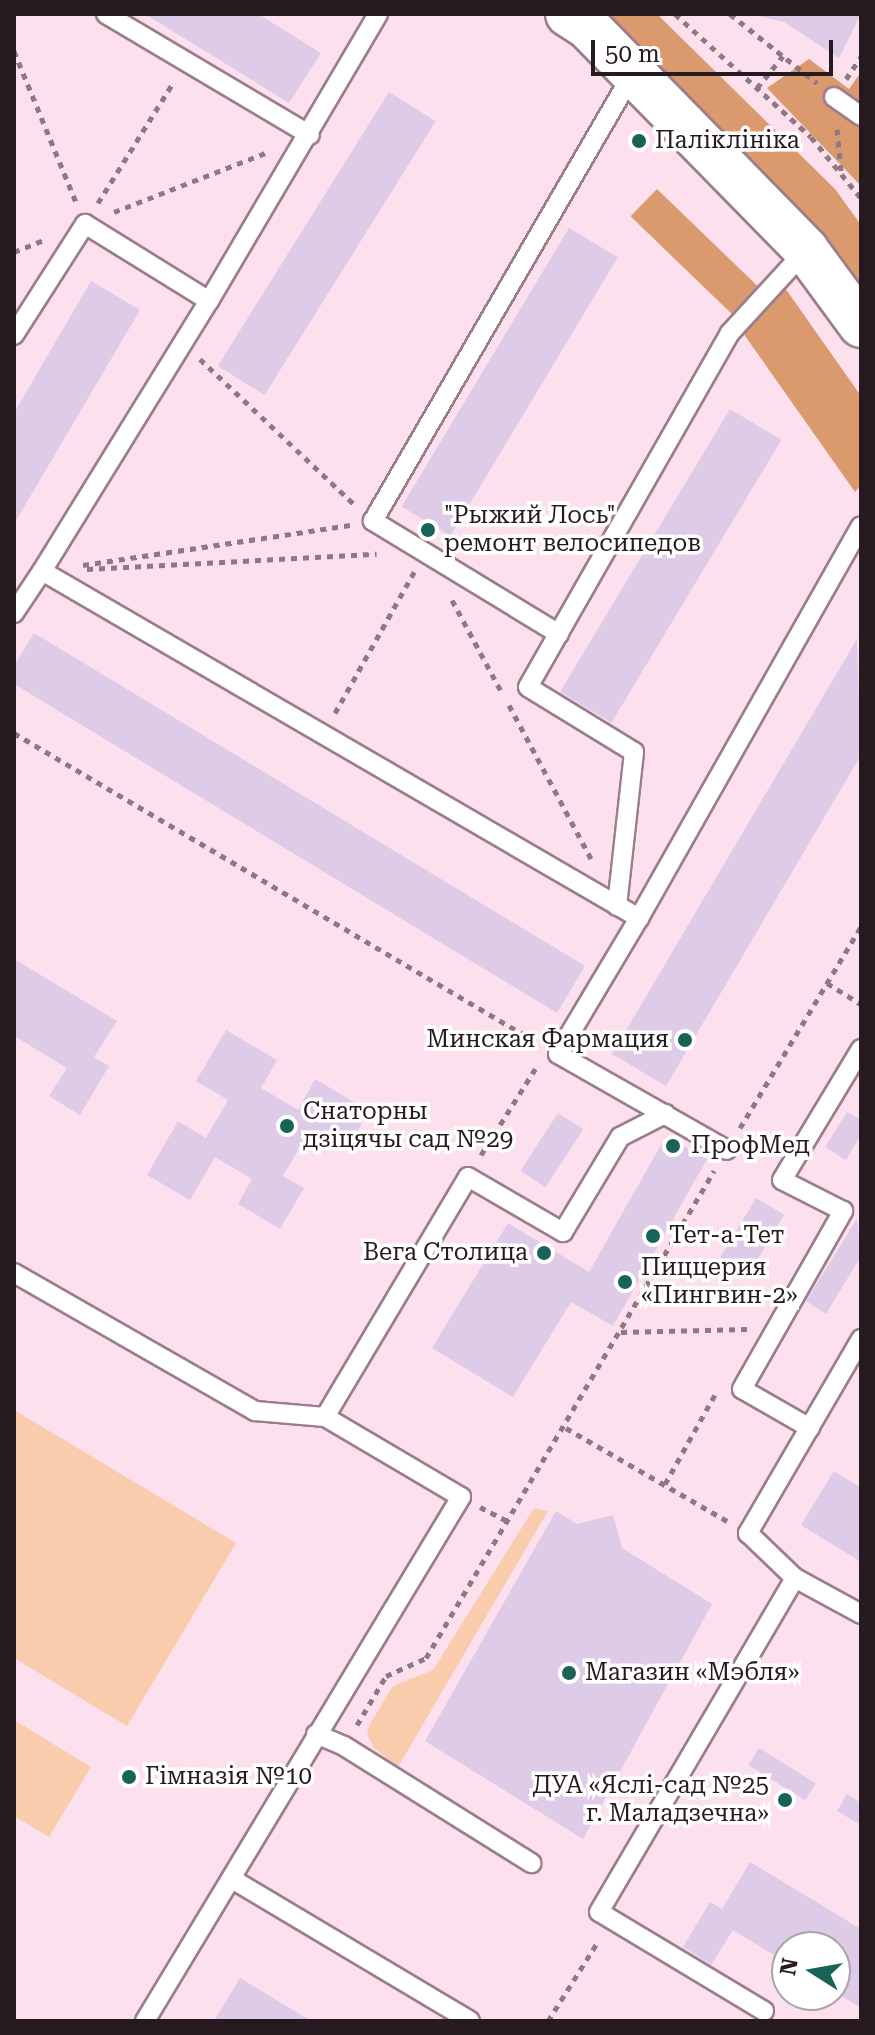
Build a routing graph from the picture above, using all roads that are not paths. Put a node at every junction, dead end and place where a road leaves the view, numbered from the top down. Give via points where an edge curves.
1 (106, 14) edge
2 (378, 14) edge
3 (568, 14) edge
4 (633, 73) junction
5 (834, 97) road end
6 (861, 116) edge
7 (310, 135) junction
8 (806, 250) junction
9 (209, 301) junction
10 (861, 325) edge
11 (14, 335) edge
12 (861, 526) edge
13 (42, 571) junction
14 (14, 613) edge
15 (559, 634) junction
16 (617, 906) junction
17 (639, 918) junction
18 (861, 1049) edge
19 (665, 1114) junction
20 (727, 1150) road end
21 (14, 1273) edge
22 (861, 1339) edge
23 (325, 1417) junction
24 (810, 1428) junction
25 (795, 1578) junction
26 (861, 1614) edge
27 (316, 1734) junction
28 (531, 1863) dead end
29 (232, 1879) junction
30 (764, 2011) dead end
31 (145, 2021) edge
32 (470, 2021) edge

1 - 7 lane
2 - 7 lane
3 - 4 main road
4 - 8 main road
4 - 15 lane via 373,521
5 - 6 lane
7 - 9 lane
8 - 10 main road
8 - 15 lane via 730,333
9 - 11 lane via 85,224
9 - 13 lane
12 - 17 lane
13 - 14 lane
13 - 16 lane
15 - 16 lane via 528,687 634,752
16 - 17 lane
17 - 19 lane via 553,1052
18 - 24 lane via 782,1180 843,1211 742,1389
19 - 20 lane
19 - 23 lane via 620,1137 563,1232 468,1177
21 - 23 lane via 255,1411
22 - 24 lane
23 - 27 lane via 461,1497
24 - 25 lane via 748,1533
25 - 26 lane
25 - 30 lane via 599,1912
27 - 28 lane via 344,1746
27 - 29 lane
29 - 31 lane
29 - 32 lane

